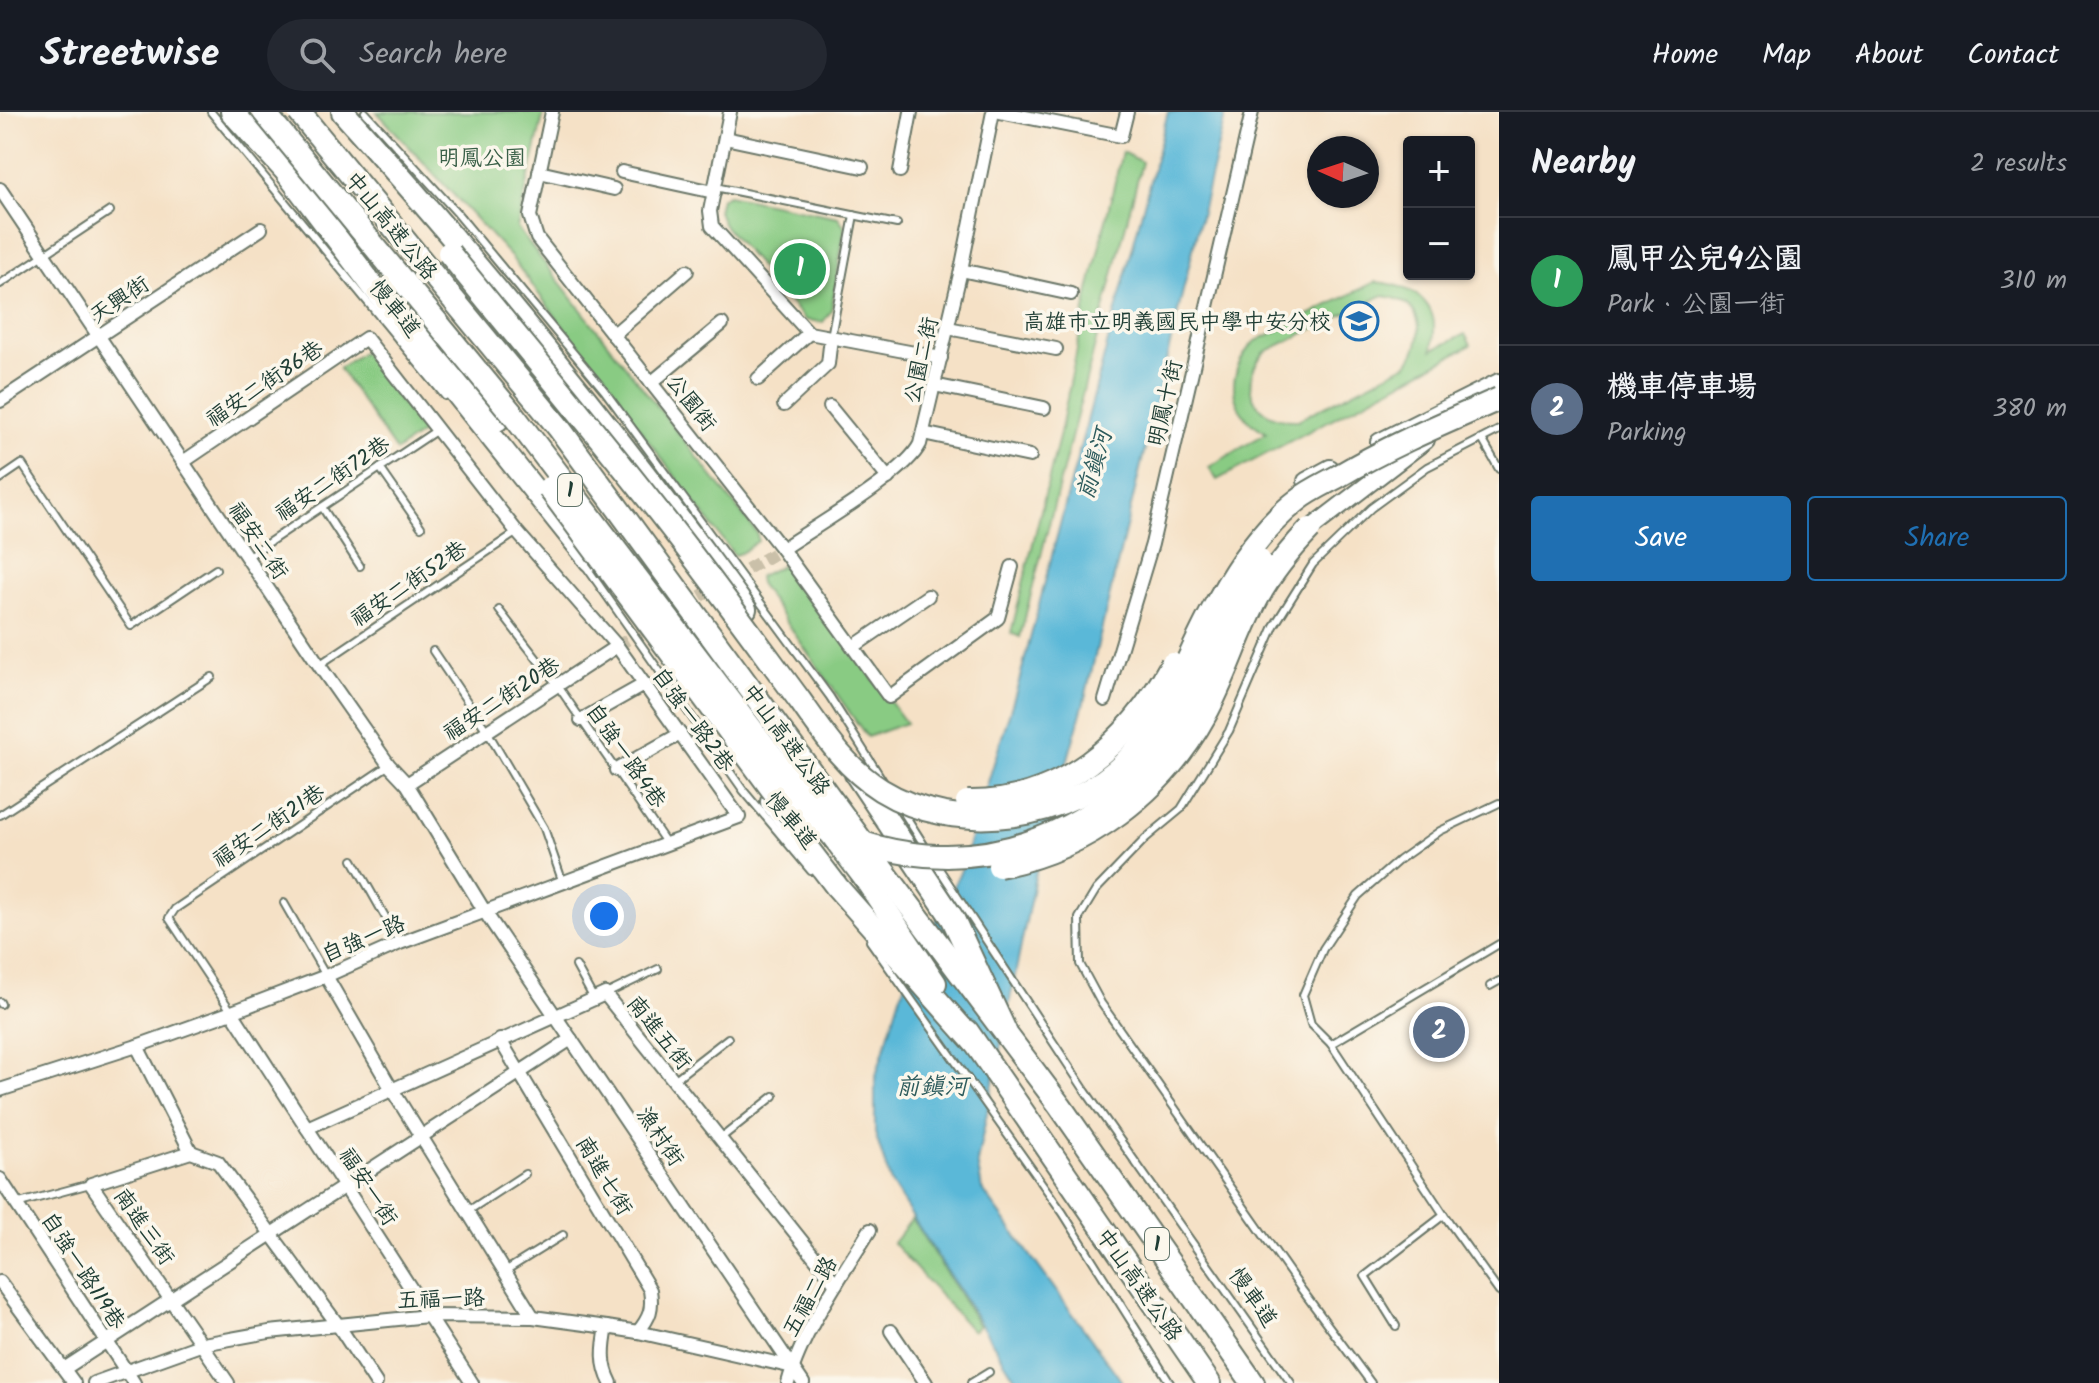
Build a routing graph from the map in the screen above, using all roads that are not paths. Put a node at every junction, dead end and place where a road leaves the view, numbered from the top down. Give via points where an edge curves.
1 (211, 112) edge
2 (232, 112) edge
3 (264, 112) edge
4 (299, 112) edge
5 (325, 112) edge
6 (343, 112) edge
7 (365, 112) edge
8 (552, 112) edge
9 (730, 112) edge
10 (911, 112) edge
11 (993, 112) edge
12 (1000, 112) edge
13 (1127, 112) edge
14 (1252, 112) edge
15 (725, 138) junction
16 (862, 167) dead end
17 (900, 171) dead end
18 (539, 172) junction
19 (622, 172) dead end
20 (288, 174) junction
21 (0, 189) edge
22 (614, 189) dead end
23 (714, 190) junction
24 (110, 211) dead end
25 (854, 215) junction
26 (897, 224) dead end
27 (261, 229) dead end
28 (44, 255) junction
29 (961, 270) junction
30 (687, 271) dead end
31 (0, 284) edge
32 (1071, 294) dead end
33 (722, 324) dead end
34 (948, 328) junction
35 (809, 333) junction
36 (613, 335) junction
37 (99, 336) junction
38 (831, 337) junction
39 (366, 338) joint
40 (1056, 349) dead end
41 (941, 358) junction
42 (758, 379) dead end
43 (1499, 382) edge
44 (651, 383) junction
45 (934, 385) junction
46 (1499, 398) edge
47 (0, 401) edge
48 (450, 402) dead end
49 (784, 405) dead end
50 (830, 407) dead end
51 (1044, 408) dead end
52 (1499, 410) edge
53 (438, 430) junction
54 (1499, 430) edge
55 (923, 433) junction
56 (1482, 439) junction
57 (1030, 456) dead end
58 (183, 462) junction
59 (380, 468) junction
60 (1499, 469) edge
61 (888, 478) junction
62 (0, 479) edge
63 (1306, 481) joint
64 (529, 498) dead end
65 (322, 507) junction
66 (421, 527) dead end
67 (1310, 529) joint
68 (517, 532) junction
69 (782, 549) junction
70 (247, 557) junction
71 (360, 566) dead end
72 (1012, 567) dead end
73 (216, 569) dead end
74 (928, 596) dead end
75 (499, 610) dead end
76 (617, 646) junction
77 (853, 647) junction
78 (433, 651) dead end
79 (319, 665) junction
80 (212, 677) dead end
81 (645, 684) junction
82 (558, 686) junction
83 (1105, 700) dead end
84 (581, 720) junction
85 (487, 731) junction
86 (680, 734) junction
87 (829, 743) junction
88 (389, 765) junction
89 (616, 770) junction
90 (407, 784) junction
91 (1499, 803) edge
92 (789, 812) junction
93 (0, 815) edge
94 (739, 817) joint
95 (667, 844) junction
96 (353, 860) dead end
97 (814, 874) dead end
98 (563, 883) junction
99 (940, 884) junction
100 (284, 903) dead end
101 (485, 912) junction
102 (864, 934) dead end
103 (400, 943) junction
104 (1499, 944) edge
105 (576, 966) dead end
106 (658, 969) dead end
107 (326, 976) junction
108 (1499, 981) edge
109 (1490, 986) dead end
110 (597, 998) junction
111 (232, 1012) junction
112 (556, 1016) junction
113 (1005, 1031) junction
114 (728, 1038) dead end
115 (571, 1039) junction
116 (500, 1040) junction
117 (974, 1042) junction
118 (1331, 1044) junction
119 (137, 1046) junction
120 (520, 1072) junction
121 (673, 1081) junction
122 (391, 1088) junction
123 (0, 1090) edge
124 (774, 1096) dead end
125 (307, 1128) junction
126 (421, 1136) junction
127 (720, 1139) junction
128 (191, 1152) junction
129 (525, 1174) dead end
130 (0, 1179) edge
131 (91, 1184) junction
132 (345, 1186) junction
133 (16, 1204) junction
134 (0, 1208) edge
135 (468, 1212) junction
136 (1444, 1215) junction
137 (870, 1230) dead end
138 (271, 1234) junction
139 (563, 1235) dead end
140 (505, 1271) junction
141 (0, 1282) edge
142 (836, 1284) junction
143 (1499, 1292) edge
144 (171, 1299) junction
145 (428, 1316) junction
146 (533, 1317) junction
147 (338, 1325) junction
148 (1396, 1326) dead end
149 (607, 1327) junction
150 (891, 1331) dead end
151 (638, 1332) junction
152 (107, 1341) junction
153 (203, 1344) junction
154 (793, 1367) junction
155 (64, 1369) junction
156 (126, 1370) junction
157 (989, 1372) dead end
158 (74, 1383) edge
159 (94, 1383) edge
160 (134, 1383) edge
161 (228, 1383) edge
162 (376, 1383) edge
163 (472, 1383) edge
164 (611, 1383) edge
165 (788, 1383) edge
166 (803, 1383) edge
167 (926, 1383) edge
168 (971, 1383) edge
169 (1170, 1383) edge
170 (1209, 1383) edge
171 (1254, 1383) edge
172 (1292, 1383) edge
173 (1371, 1383) edge

1 - 48 lane, 慢車道
2 - 20 highway
3 - 117 highway, 中山高速公路 / 1, bridge via 524,429 864,877
4 - 113 highway, 中山高速公路 / 1, bridge via 559,428
5 - 87 highway, bridge via 449,253 688,550
6 - 99 highway via 447,229 709,557
7 - 99 lane, 慢車道 via 604,390 830,697
8 - 18 street, 公園街
9 - 15 street
10 - 17 street
11 - 29 street, 公園二街
12 - 13 street via 1121,136
14 - 83 street, 明鳳十街 via 1152,544
15 - 16 street
15 - 23 street
18 - 22 street
18 - 36 street, 公園街 via 532,229
19 - 23 street
20 - 92 highway, bridge via 454,363
20 - 117 highway via 653,639 837,887
21 - 28 street, 福安二街
23 - 25 lane
23 - 35 street via 712,226
24 - 28 lane
25 - 26 lane
25 - 38 lane
27 - 37 street, 天興街
28 - 31 lane
28 - 37 street, 福安二街
29 - 32 street
29 - 34 street, 公園二街
30 - 36 street
33 - 44 street
34 - 40 street
34 - 41 street, 公園二街
35 - 38 street
35 - 42 street
36 - 44 street, 公園街
37 - 47 street, 天興街
37 - 58 street, 福安二街
38 - 41 street
38 - 49 street via 828,364
39 - 53 street, 自強一路2巷
39 - 58 street, 福安二街86巷
41 - 45 street, 公園二街
43 - 63 street
44 - 69 street, 公園街
45 - 51 street
45 - 55 street, 公園二街
46 - 67 street via 1419,443
46 - 87 highway, bridge via 1383,449 1299,499 1255,545 1216,602 1163,711 1138,747 1118,768 1075,796 1014,815 946,813 884,792
50 - 61 street
52 - 92 highway, bridge via 1394,458 1319,502 1282,533 1259,560 1167,741 1130,785 1091,814 1022,846 958,857 878,847 837,836
53 - 59 lane, 福安二街72巷
53 - 68 street, 自強一路2巷
54 - 56 lane
55 - 57 street
55 - 61 street, 公園二街 via 915,455
56 - 60 lane
56 - 173 lane via 1427,467 1371,508 1313,564 1274,626 1229,731 1181,809 1096,890 1079,918 1080,964 1101,1003
58 - 70 street, 福安二街
59 - 65 lane, 福安二街72巷
59 - 66 lane
61 - 69 street, 公園二街
62 - 73 lane via 22,464 131,626
63 - 87 highway, bridge via 1260,522 1219,572 1169,669 1123,735 1058,782 991,801 943,800 873,775
64 - 97 lane, 慢車道 via 589,570 743,790
65 - 70 lane, 福安二街72巷
65 - 71 lane
67 - 92 highway, bridge via 1257,599 1190,741 1134,802 1088,834 1026,861 934,869 862,856 809,830
68 - 76 street, 自強一路2巷
68 - 79 lane, 福安二街52巷
69 - 77 street, 公園街
70 - 79 street, 福安二街
72 - 77 street, 公園街 via 998,618 889,697
74 - 77 street
75 - 82 lane, 自強一路4巷
76 - 81 street, 自強一路2巷
76 - 82 street, 福安二街20巷
78 - 85 lane
79 - 88 street, 福安二街
80 - 93 lane
81 - 84 street
81 - 86 street, 自強一路2巷
82 - 84 lane, 自強一路4巷
82 - 85 street, 福安二街20巷
84 - 89 lane, 自強一路4巷
85 - 90 street, 福安二街20巷
85 - 98 lane via 544,828
86 - 89 street
86 - 94 street, 自強一路2巷
88 - 90 street, 福安二街
88 - 111 lane, 福安二街21巷 via 169,918
89 - 95 lane, 自強一路4巷
90 - 101 street, 福安二街
91 - 118 lane via 1440,831 1358,896 1323,949 1303,995 1311,1024
94 - 95 street, 自強一路
95 - 98 street, 自強一路
96 - 103 lane
98 - 101 street, 自強一路
99 - 113 highway
99 - 172 lane, 慢車道
100 - 107 lane
101 - 103 street, 自強一路
101 - 112 street, 漁村街
102 - 169 lane via 1063,1213
103 - 107 street, 自強一路
104 - 118 lane
105 - 110 lane
106 - 110 lane
107 - 111 street, 自強一路
107 - 122 street
108 - 109 lane
110 - 112 street, 南進五街
110 - 121 street, 南進五街 via 605,994
111 - 119 street, 自強一路
111 - 125 street, 福安一街
112 - 115 street, 漁村街
112 - 116 street, 南進五街
113 - 171 highway, 中山高速公路 / 1
114 - 121 lane
115 - 120 street
115 - 154 street, 漁村街
116 - 120 street, 南進七街
116 - 122 street, 南進五街
117 - 170 highway, 中山高速公路 / 1
118 - 136 lane
119 - 123 street, 自強一路
119 - 128 street
120 - 126 street
120 - 151 street, 南進七街 via 650,1290 650,1317
121 - 127 street, 南進五街
122 - 125 street, 南進五街
122 - 126 street
124 - 127 lane
125 - 132 street, 福安一街
126 - 132 street
126 - 135 street
127 - 142 street, 南進五街
128 - 131 street, 南進三街
128 - 138 street via 218,1162
129 - 135 lane
130 - 133 street, 自強一路119巷
131 - 133 lane
131 - 144 street, 南進三街
132 - 138 street
132 - 145 street, 福安一街
133 - 134 street
133 - 152 street, 自強一路119巷
135 - 140 street
136 - 143 lane
136 - 148 lane via 1365,1276
137 - 142 street, 五福二路
138 - 144 street
138 - 147 street
139 - 140 lane
140 - 146 street
141 - 155 street
142 - 154 street, 五福二路
144 - 152 street
144 - 153 street, 南進三街
145 - 146 street, 五福一路
145 - 147 street, 五福一路
145 - 163 street, 福安一街
146 - 149 street, 五福一路
147 - 153 street, 五福一路
147 - 162 street
149 - 151 street, 五福一路
149 - 164 street via 604,1371
150 - 167 street
151 - 154 street, 五福一路
152 - 155 street
152 - 156 street, 自強一路119巷
153 - 156 street, 五福一路
153 - 161 street, 南進三街
154 - 165 street, 五福二路
154 - 166 street, 漁村街
155 - 158 street
156 - 159 street, 五福一路
156 - 160 street, 自強一路119巷
157 - 168 lane

